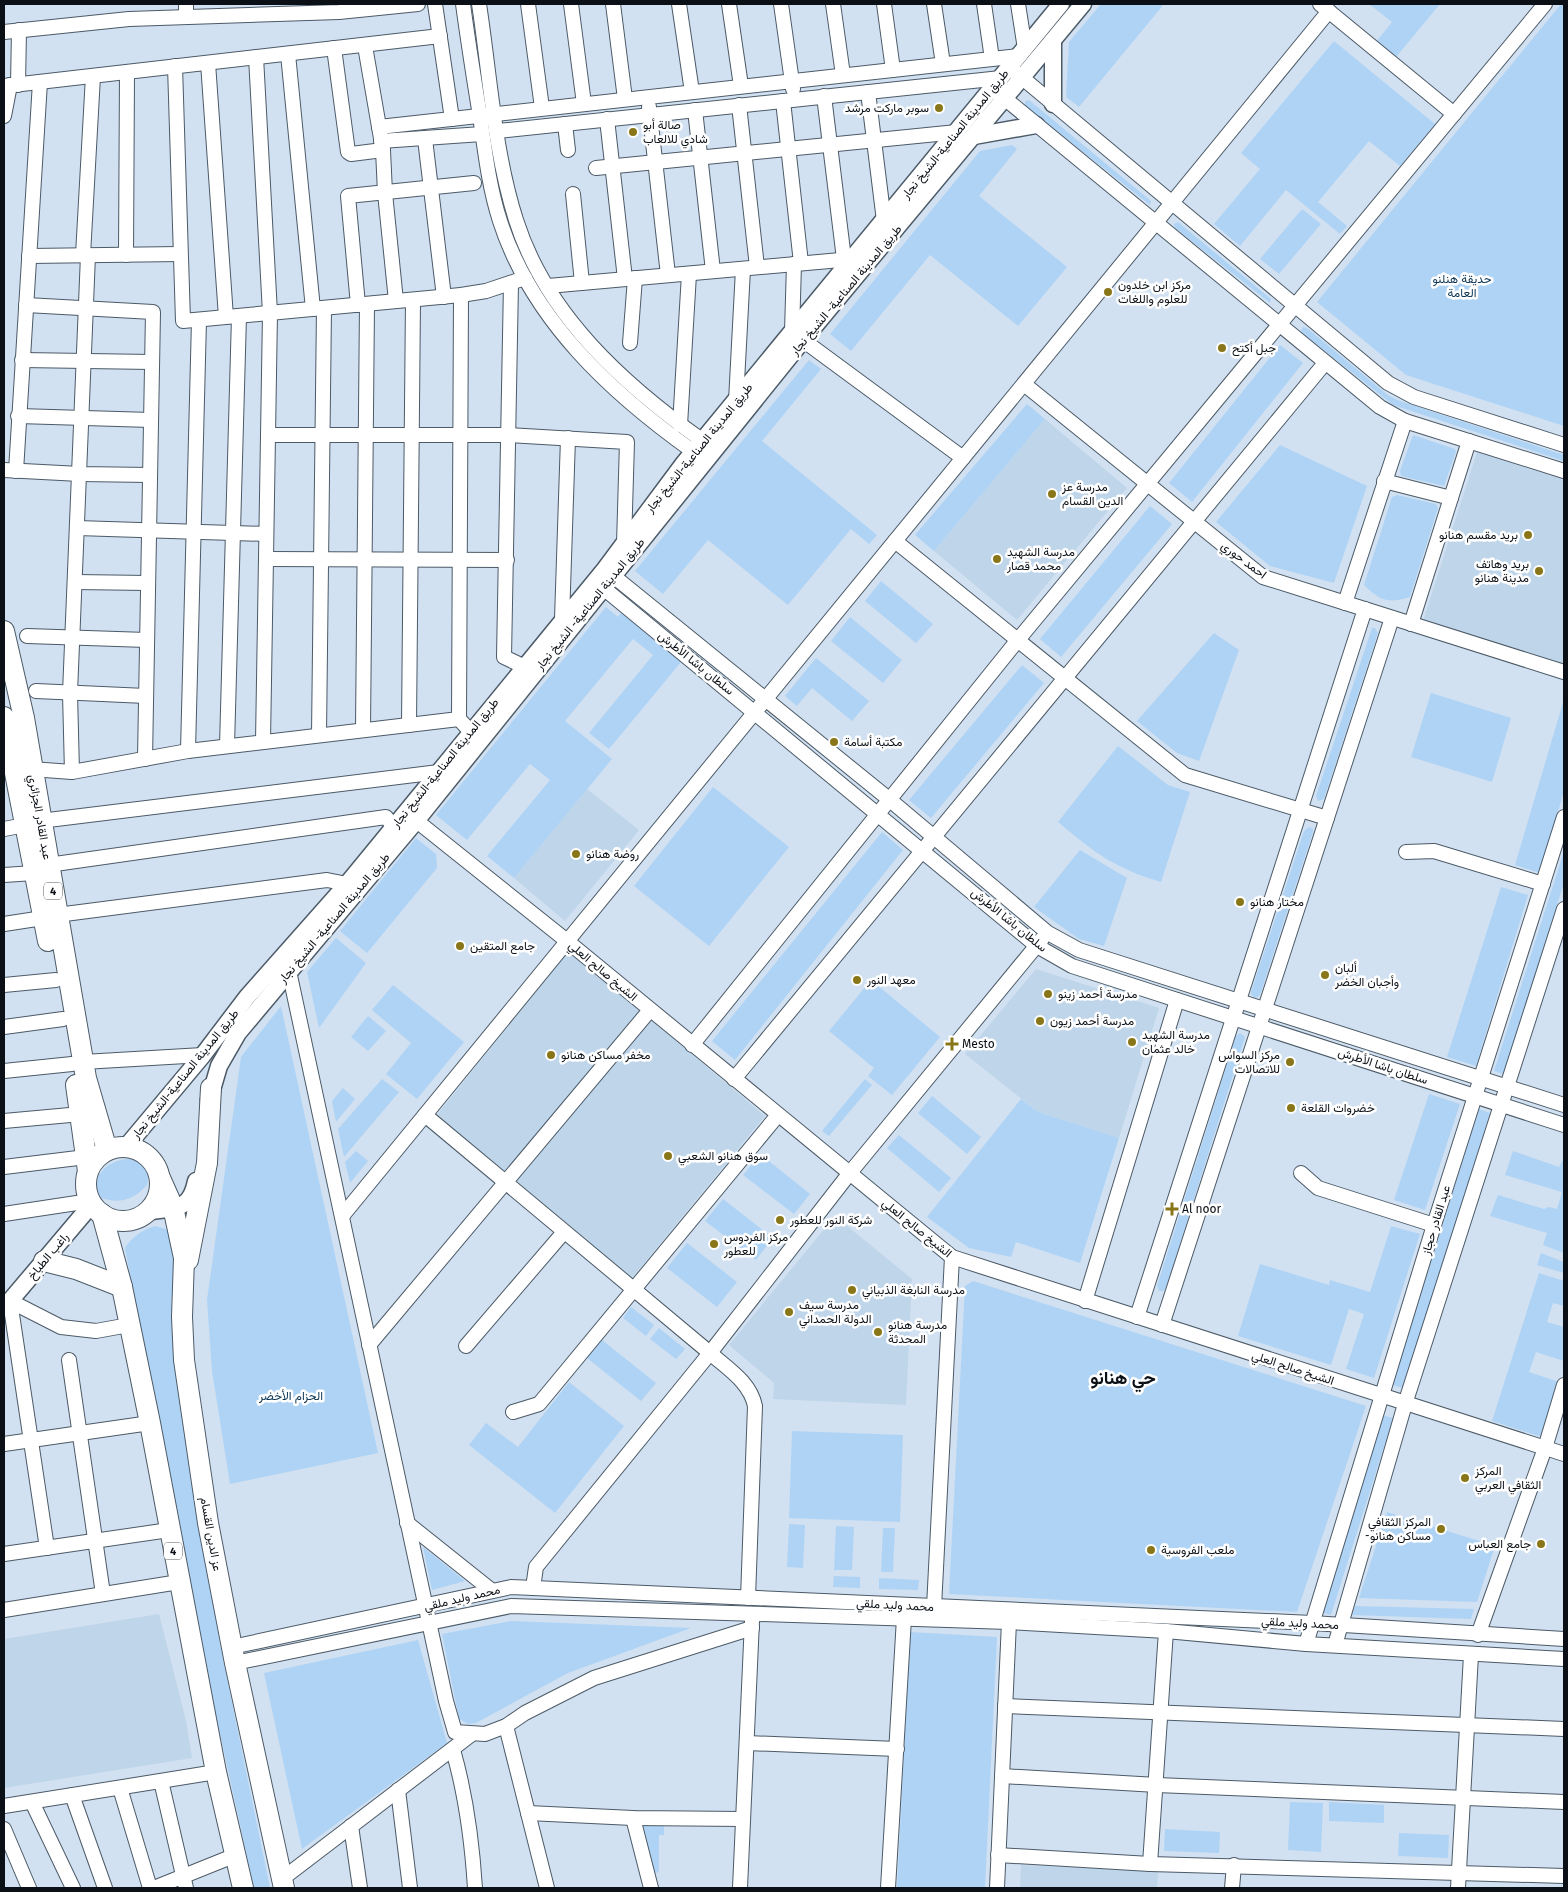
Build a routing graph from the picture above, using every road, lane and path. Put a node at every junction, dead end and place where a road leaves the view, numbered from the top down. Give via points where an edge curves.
1 (418, 4) edge
2 (435, 4) edge
3 (463, 4) edge
4 (479, 4) edge
5 (528, 4) edge
6 (572, 4) edge
7 (612, 4) edge
8 (679, 4) edge
9 (729, 4) edge
10 (781, 4) edge
11 (833, 4) edge
12 (884, 4) edge
13 (934, 4) edge
14 (984, 4) edge
15 (1018, 4) edge
16 (1062, 4) edge
17 (1082, 4) edge
18 (1544, 4) edge
19 (1325, 7) edge
20 (186, 10) edge
21 (19, 30) junction
22 (4, 32) edge
23 (440, 36) junction
24 (1052, 41) junction
25 (365, 46) junction
26 (334, 48) junction
27 (288, 54) junction
28 (256, 58) junction
29 (992, 59) junction
30 (208, 63) junction
31 (943, 64) junction
32 (174, 66) junction
33 (893, 70) junction
34 (127, 73) junction
35 (1008, 73) junction
36 (842, 75) junction
37 (93, 76) junction
38 (1022, 78) junction
39 (792, 81) junction
40 (40, 82) junction
41 (10, 85) edge
42 (741, 86) junction
43 (692, 92) junction
44 (868, 92) junction
45 (824, 96) junction
46 (648, 97) junction
47 (625, 99) junction
48 (789, 100) junction
49 (584, 104) junction
50 (1053, 104) junction
51 (739, 105) junction
52 (544, 108) junction
53 (696, 110) junction
54 (495, 114) junction
55 (650, 114) junction
56 (1454, 114) junction
57 (4, 116) edge
58 (480, 116) junction
59 (452, 119) junction
60 (607, 119) junction
61 (565, 124) junction
62 (548, 125) junction
63 (1036, 125) junction
64 (379, 127) junction
65 (498, 131) junction
66 (957, 132) junction
67 (482, 134) junction
68 (974, 136) junction
69 (874, 138) junction
70 (425, 139) junction
71 (829, 143) junction
72 (382, 146) junction
73 (788, 147) junction
74 (568, 150) dead end
75 (744, 152) junction
76 (701, 157) junction
77 (655, 162) junction
78 (612, 166) junction
79 (596, 168) dead end
80 (474, 183) dead end
81 (430, 187) junction
82 (385, 193) junction
83 (573, 194) dead end
84 (1172, 203) junction
85 (884, 221) junction
86 (1155, 223) junction
87 (180, 254) junction
88 (85, 255) junction
89 (126, 255) junction
90 (29, 256) junction
91 (848, 259) junction
92 (798, 264) junction
93 (757, 267) junction
94 (742, 269) junction
95 (713, 271) junction
96 (688, 274) junction
97 (668, 276) junction
98 (525, 278) junction
99 (630, 279) junction
100 (511, 283) junction
101 (582, 283) junction
102 (548, 286) junction
103 (461, 295) junction
104 (444, 297) junction
105 (413, 300) junction
106 (396, 301) junction
107 (362, 304) junction
108 (26, 305) junction
109 (1294, 305) junction
110 (86, 308) junction
111 (319, 309) junction
112 (270, 313) junction
113 (232, 317) junction
114 (199, 320) junction
115 (1278, 325) junction
116 (798, 336) junction
117 (630, 343) dead end
118 (22, 360) junction
119 (84, 361) junction
120 (152, 362) junction
121 (1325, 364) junction
122 (605, 371) junction
123 (1024, 384) junction
124 (736, 401) junction
125 (18, 416) junction
126 (83, 418) junction
127 (151, 420) junction
128 (1404, 420) junction
129 (680, 425) junction
130 (268, 435) junction
131 (323, 435) junction
132 (366, 435) junction
133 (411, 435) junction
134 (460, 435) junction
135 (507, 435) junction
136 (568, 438) junction
137 (1469, 441) junction
138 (1564, 445) edge
139 (698, 447) junction
140 (963, 458) junction
141 (10, 470) edge
142 (1564, 471) edge
143 (80, 474) junction
144 (150, 475) junction
145 (1384, 481) junction
146 (1147, 483) junction
147 (1451, 498) junction
148 (1194, 522) junction
149 (77, 528) junction
150 (149, 530) junction
151 (194, 532) junction
152 (233, 533) junction
153 (266, 534) junction
154 (895, 541) junction
155 (624, 544) junction
156 (267, 559) junction
157 (321, 560) junction
158 (364, 560) junction
159 (410, 560) junction
160 (460, 560) junction
161 (507, 560) junction
162 (604, 578) junction
163 (75, 582) junction
164 (148, 583) junction
165 (1345, 603) junction
166 (1365, 609) junction
167 (1392, 618) junction
168 (562, 620) junction
169 (1412, 624) junction
170 (4, 631) edge
171 (28, 636) dead end
172 (73, 638) junction
173 (147, 640) junction
174 (1017, 641) junction
175 (523, 666) junction
176 (1564, 672) edge
177 (1065, 679) junction
178 (36, 691) dead end
179 (70, 693) junction
180 (146, 696) junction
181 (766, 699) junction
182 (755, 712) junction
183 (4, 717) edge
184 (459, 719) junction
185 (409, 725) junction
186 (363, 730) junction
187 (471, 732) junction
188 (319, 735) junction
189 (263, 742) junction
190 (227, 746) junction
191 (188, 751) junction
192 (145, 759) junction
193 (12, 767) edge
194 (72, 772) junction
195 (439, 772) junction
196 (890, 800) junction
197 (1301, 810) junction
198 (879, 813) junction
199 (411, 816) junction
200 (1564, 817) edge
201 (1327, 818) junction
202 (33, 823) junction
203 (394, 827) junction
204 (4, 829) edge
205 (934, 836) junction
206 (922, 850) junction
207 (1406, 852) dead end
208 (41, 869) junction
209 (4, 875) edge
210 (347, 884) junction
211 (1543, 884) junction
212 (1564, 909) edge
213 (50, 916) junction
214 (4, 924) edge
215 (1048, 933) junction
216 (567, 941) junction
217 (1037, 946) junction
218 (289, 971) junction
219 (56, 980) junction
220 (4, 985) edge
221 (1177, 1000) junction
222 (1239, 1001) junction
223 (650, 1010) junction
224 (1265, 1010) junction
225 (1234, 1018) junction
226 (63, 1019) junction
227 (1259, 1026) junction
228 (4, 1027) edge
229 (692, 1045) junction
230 (203, 1055) junction
231 (78, 1063) junction
232 (4, 1072) edge
233 (1480, 1078) junction
234 (734, 1079) junction
235 (1507, 1086) junction
236 (211, 1088) junction
237 (1475, 1096) junction
238 (1501, 1104) junction
239 (1564, 1105) edge
240 (81, 1114) junction
241 (425, 1115) junction
242 (778, 1115) junction
243 (4, 1121) edge
244 (1564, 1125) edge
245 (117, 1148) junction
246 (87, 1164) junction
247 (4, 1167) edge
248 (1301, 1173) dead end
249 (850, 1174) junction
250 (160, 1178) junction
251 (505, 1182) junction
252 (95, 1206) junction
253 (173, 1207) junction
254 (147, 1212) junction
255 (4, 1214) edge
256 (343, 1215) junction
257 (1434, 1226) junction
258 (564, 1232) junction
259 (952, 1257) junction
260 (44, 1261) junction
261 (185, 1275) junction
262 (122, 1287) junction
263 (633, 1290) junction
264 (1086, 1300) junction
265 (7, 1305) edge
266 (1137, 1317) junction
267 (128, 1325) junction
268 (1162, 1325) junction
269 (369, 1345) junction
270 (466, 1346) dead end
271 (710, 1353) junction
272 (69, 1360) dead end
273 (1564, 1385) edge
274 (1382, 1397) junction
275 (1405, 1404) junction
276 (513, 1412) dead end
277 (150, 1423) junction
278 (79, 1434) junction
279 (31, 1440) junction
280 (4, 1444) edge
281 (1545, 1448) junction
282 (1564, 1454) edge
283 (408, 1523) junction
284 (169, 1530) junction
285 (95, 1541) junction
286 (47, 1548) junction
287 (4, 1554) edge
288 (179, 1582) junction
289 (533, 1588) junction
290 (491, 1590) junction
291 (103, 1594) junction
292 (748, 1598) junction
293 (425, 1606) junction
294 (934, 1607) junction
295 (4, 1610) edge
296 (904, 1618) junction
297 (752, 1621) junction
298 (428, 1622) junction
299 (1009, 1622) junction
300 (1312, 1623) junction
301 (1341, 1625) junction
302 (1166, 1631) junction
303 (1478, 1635) junction
304 (1564, 1639) edge
305 (1306, 1644) junction
306 (1336, 1645) junction
307 (234, 1655) junction
308 (1471, 1655) junction
309 (1564, 1659) edge
310 (1005, 1706) junction
311 (1161, 1713) junction
312 (1466, 1725) junction
313 (506, 1726) junction
314 (1564, 1729) edge
315 (472, 1734) junction
316 (747, 1743) junction
317 (453, 1750) junction
318 (897, 1750) junction
319 (216, 1772) junction
320 (1002, 1776) junction
321 (161, 1781) junction
322 (1157, 1785) junction
323 (120, 1788) junction
324 (398, 1790) junction
325 (72, 1795) junction
326 (1462, 1797) junction
327 (32, 1802) junction
328 (1564, 1802) edge
329 (4, 1806) edge
330 (528, 1813) junction
331 (633, 1818) junction
332 (743, 1819) junction
333 (351, 1826) junction
334 (4, 1829) edge
335 (236, 1855) junction
336 (998, 1855) junction
337 (1150, 1864) junction
338 (1234, 1865) junction
339 (1459, 1871) junction
340 (1564, 1876) edge
341 (184, 1882) edge
342 (283, 1884) edge
343 (29, 1888) edge
344 (73, 1888) edge
345 (105, 1888) edge
346 (150, 1888) edge
347 (154, 1888) edge
348 (243, 1888) edge
349 (360, 1888) edge
350 (410, 1888) edge
351 (475, 1888) edge
352 (547, 1888) edge
353 (651, 1888) edge
354 (740, 1888) edge
355 (888, 1888) edge
356 (997, 1888) edge
357 (1232, 1888) edge
358 (1458, 1888) edge

1 - 20 street via 339,12
2 - 23 street
3 - 58 street
4 - 54 street
5 - 52 street
6 - 49 street
7 - 47 street
8 - 43 street
9 - 42 street
10 - 39 street
11 - 36 street
12 - 33 street
13 - 31 street
14 - 29 street
15 - 35 street
16 - 35 main road, طريق المدينة الصناعية-الشيخ نجار
17 - 24 main road, طريق المدينة الصناعية- الشيخ نجار
18 - 56 street
19 - 56 street
19 - 84 street
20 - 21 street
21 - 22 street
21 - 41 street
23 - 25 street
23 - 59 street
24 - 38 main road, طريق المدينة الصناعية- الشيخ نجار
24 - 50 main road
25 - 26 street
25 - 64 street
26 - 27 street
26 - 72 street via 348,152
27 - 28 street
27 - 111 street
28 - 30 street
28 - 112 street
29 - 31 street
29 - 35 street
30 - 32 street
30 - 113 street
31 - 33 street
32 - 34 street
32 - 87 street
33 - 36 street
34 - 37 street
34 - 89 street
35 - 38 main road, طريق المدينة الصناعية- الشيخ نجار
35 - 38 street
35 - 44 street
35 - 63 street
35 - 66 main road, طريق المدينة الصناعية-الشيخ نجار
35 - 68 main road, طريق المدينة الصناعية- الشيخ نجار
36 - 39 street
37 - 40 street
37 - 88 street
38 - 50 street
39 - 42 street
39 - 48 street
40 - 41 street
40 - 90 street
41 - 57 street
42 - 43 street
43 - 46 street
44 - 45 street
44 - 69 street
45 - 48 street
45 - 71 street
46 - 47 street
46 - 55 street
47 - 49 street
48 - 51 street
48 - 73 street
49 - 52 street
50 - 84 street
51 - 53 street
51 - 75 street
52 - 54 street
52 - 62 street
53 - 55 street
53 - 76 street
54 - 58 street
54 - 65 street
55 - 60 street
55 - 77 street
56 - 109 street
58 - 59 street
58 - 67 street
59 - 64 street
60 - 61 street
60 - 78 street
61 - 62 street
61 - 74 street
62 - 65 street
63 - 68 main road
63 - 86 street
64 - 72 street
65 - 102 street via 516,220
66 - 69 street
66 - 85 main road, طريق المدينة الصناعية-الشيخ نجار
67 - 70 street
67 - 98 street via 500,222
68 - 116 main road, طريق المدينة الصناعية- الشيخ نجار
69 - 71 street
69 - 85 street
70 - 72 street
70 - 81 street
71 - 73 street
71 - 91 street
72 - 82 street
73 - 75 street
73 - 92 street
75 - 76 street
75 - 93 street
76 - 77 street
76 - 95 street
77 - 78 street
77 - 97 street
78 - 79 street
78 - 99 street
80 - 81 street
81 - 82 street
81 - 104 street
82 - 106 street
82 - 107 street via 348,196
83 - 101 street
84 - 86 street
84 - 109 street
85 - 91 main road, طريق المدينة الصناعية-الشيخ نجار
86 - 115 street
86 - 123 street
87 - 89 street
87 - 114 street via 183,321
88 - 89 street
88 - 90 street
88 - 110 street
90 - 108 street
91 - 92 street
91 - 116 main road, طريق المدينة الصناعية-الشيخ نجار
92 - 93 street
92 - 116 street
93 - 94 street
94 - 95 street
94 - 124 street
95 - 96 street
96 - 97 street
96 - 129 street
97 - 99 street
98 - 100 street
98 - 122 street via 560,330
99 - 101 street
99 - 117 street
100 - 103 street
100 - 135 street
101 - 102 street
102 - 122 street
103 - 104 street
103 - 134 street
104 - 105 street
105 - 106 street
105 - 133 street
106 - 107 street
107 - 111 street
107 - 132 street
108 - 110 street
108 - 118 street
109 - 115 street
109 - 138 street via 1388,383 1414,397
110 - 119 street
110 - 120 street via 153,312
111 - 112 street
111 - 131 street
112 - 113 street
112 - 130 street
113 - 114 street
113 - 152 street
114 - 151 street
115 - 121 street
115 - 146 street
116 - 124 main road, طريق المدينة الصناعية-الشيخ نجار
116 - 140 street
116 - 162 main road, طريق المدينة الصناعية- الشيخ نجار
118 - 119 street
118 - 125 street
119 - 120 street
119 - 126 street
120 - 127 street
121 - 128 street via 1380,407
121 - 148 street
122 - 129 street
122 - 139 street
123 - 140 street
123 - 146 street, احمد حوري
124 - 139 main road, طريق المدينة الصناعية-الشيخ نجار
125 - 126 street
125 - 141 street
126 - 127 street
126 - 143 street
127 - 144 street
128 - 137 street
128 - 145 street
129 - 139 street
130 - 131 street
130 - 153 street
131 - 132 street
131 - 157 street
132 - 133 street
132 - 158 street
133 - 134 street
133 - 159 street
134 - 135 street
134 - 160 street
135 - 136 street
135 - 161 street
136 - 155 street via 627,442
136 - 168 street
137 - 142 street
137 - 147 street
139 - 155 main road, طريق المدينة الصناعية-الشيخ نجار
140 - 154 street
141 - 143 street
143 - 144 street
143 - 149 street
144 - 150 street
145 - 147 street
145 - 165 street
146 - 148 street, احمد حوري
146 - 174 street
147 - 169 street
148 - 165 street, احمد حوري via 1263,577
148 - 177 street
149 - 150 street
149 - 163 street
150 - 151 street
150 - 164 street
151 - 152 street
151 - 191 street
152 - 153 street
152 - 190 street
153 - 156 street
154 - 174 street
154 - 181 street
155 - 162 main road, طريق المدينة الصناعية-الشيخ نجار
156 - 157 street
156 - 189 street
157 - 158 street
157 - 188 street
158 - 159 street
158 - 186 street
159 - 160 street
159 - 185 street
160 - 161 street
160 - 184 street
161 - 175 street via 504,656
162 - 168 main road, طريق المدينة الصناعية-الشيخ نجار
162 - 181 street, سلطان باشا الأطرش
162 - 182 street, سلطان باشا الأطرش
162 - 199 main road, طريق المدينة الصناعية- الشيخ نجار
163 - 164 street
163 - 172 street
164 - 173 street
165 - 166 street, احمد حوري
166 - 167 street, احمد حوري
166 - 197 street
167 - 169 street, احمد حوري
167 - 201 street
168 - 175 main road, طريق المدينة الصناعية-الشيخ نجار
169 - 176 street, احمد حوري
170 - 193 highway, عبد القادر الجزائري / 4 via 24,718
171 - 172 street
172 - 173 street
172 - 179 street
173 - 180 street
174 - 177 street
174 - 196 street
175 - 187 main road, طريق المدينة الصناعية-الشيخ نجار
177 - 197 street via 1185,775
177 - 205 street
178 - 179 street
179 - 180 street
179 - 194 street
180 - 192 street
181 - 182 street
181 - 196 street, سلطان باشا الأطرش
182 - 198 street, سلطان باشا الأطرش
182 - 216 street
183 - 193 highway, عبد القادر الجزائري / 4
184 - 185 street
184 - 187 street
185 - 186 street
186 - 188 street
187 - 195 main road, طريق المدينة الصناعية-الشيخ نجار
188 - 189 street
189 - 190 street
190 - 191 street
191 - 192 street
192 - 194 street
193 - 194 street
193 - 202 highway, عبد القادر الجزائري / 4
195 - 199 main road, طريق المدينة الصناعية-الشيخ نجار
195 - 202 street
196 - 198 street
196 - 205 street, سلطان باشا الأطرش
197 - 201 street
197 - 222 street
198 - 206 street, سلطان باشا الأطرش
198 - 229 street
199 - 203 main road, طريق المدينة الصناعية-الشيخ نجار
199 - 216 street, الشيخ صالح العلي
199 - 218 main road, طريق المدينة الصناعية- الشيخ نجار
200 - 211 street, عبد القادر حجاز
201 - 224 street
202 - 204 street
202 - 208 highway, عبد القادر الجزائري / 4
203 - 208 street via 386,817
203 - 210 main road, طريق المدينة الصناعية-الشيخ نجار
205 - 206 street
205 - 215 street, سلطان باشا الأطرش
206 - 217 street, سلطان باشا الأطرش
206 - 234 street
207 - 211 street via 1434,851
208 - 209 street
208 - 213 highway, عبد القادر الجزائري / 4
210 - 213 street via 327,880
210 - 230 main road, طريق المدينة الصناعية-الشيخ نجار via 248,997
211 - 233 street, عبد القادر حجاز
212 - 235 street
213 - 214 street
213 - 219 highway, عبد القادر الجزائري / 4
213 - 231 highway, عبد القادر الجزائري / 4
215 - 217 street
215 - 222 street, سلطان باشا الأطرش via 1079,950
216 - 223 street, الشيخ صالح العلي
216 - 241 street
217 - 221 street, سلطان باشا الأطرش via 1072,966
217 - 249 street
218 - 236 main road, طريق المدينة الصناعية- الشيخ نجار via 230,1043
218 - 256 street
219 - 220 street
219 - 226 highway, عبد القادر الجزائري / 4
221 - 225 street, سلطان باشا الأطرش
221 - 264 street
222 - 224 street, سلطان باشا الأطرش
222 - 225 street
223 - 229 street, الشيخ صالح العلي
223 - 251 street
224 - 227 street
224 - 233 street, سلطان باشا الأطرش
225 - 227 street, سلطان باشا الأطرش
225 - 266 street
226 - 228 street
226 - 231 highway, عبد القادر الجزائري / 4
227 - 237 street, سلطان باشا الأطرش
227 - 268 street
229 - 234 street, الشيخ صالح العلي
230 - 231 street
230 - 245 main road, طريق المدينة الصناعية-الشيخ نجار
231 - 232 street
231 - 240 highway, عبد القادر الجزائري / 4
231 - 245 highway, عبد القادر الجزائري / 4
233 - 235 street, سلطان باشا الأطرش
233 - 237 street, عبد القادر حجاز
234 - 242 street, الشيخ صالح العلي
235 - 238 street
235 - 239 street, سلطان باشا الأطرش
236 - 253 main road, طريق المدينة الصناعية- الشيخ نجار via 194,1194 188,1203
236 - 261 highway via 206,1173
237 - 238 street, سلطان باشا الأطرش
237 - 257 street, عبد القادر حجاز
238 - 244 street, سلطان باشا الأطرش
238 - 275 street
240 - 243 street
240 - 246 highway, عبد القادر الجزائري / 4
241 - 251 street
241 - 256 street
242 - 249 street, الشيخ صالح العلي
242 - 263 street
245 - 246 highway
245 - 250 highway via 136,1149 152,1160
246 - 247 street
246 - 252 highway via 86,1187
248 - 257 street via 1318,1188
249 - 259 street, الشيخ صالح العلي
249 - 271 street
250 - 253 highway, عز الدين القسام
250 - 254 highway via 158,1197
251 - 258 street
251 - 269 street
252 - 254 highway via 120,1221
252 - 255 street
252 - 260 main road, راغب الطباخ
252 - 262 highway, 4
253 - 254 main road, طريق المدينة الصناعية- الشيخ نجار
253 - 261 highway, عز الدين القسام via 182,1242
256 - 269 street
257 - 274 street, عبد القادر حجاز
258 - 263 street
258 - 270 street
259 - 264 street, الشيخ صالح العلي
259 - 294 street
260 - 262 highway via 76,1269
260 - 265 main road, راغب الطباخ
261 - 307 highway, عز الدين القسام via 182,1317 186,1374 208,1523
262 - 267 highway, 4
263 - 271 street
263 - 276 street via 538,1404
264 - 266 street, الشيخ صالح العلي
265 - 267 street via 61,1327 96,1331
265 - 279 street
266 - 268 street, الشيخ صالح العلي
267 - 277 highway, 4
268 - 274 street, الشيخ صالح العلي
269 - 283 street
271 - 289 street via 536,1567
271 - 292 street via 744,1383 755,1406
272 - 278 street
273 - 281 street
274 - 275 street, الشيخ صالح العلي
274 - 300 street, عبد القادر حجاز
275 - 281 street, الشيخ صالح العلي
275 - 301 street
277 - 278 street
277 - 284 highway, 4
278 - 279 street
278 - 285 street
279 - 280 street
279 - 286 street
281 - 282 street, الشيخ صالح العلي
281 - 303 street
283 - 290 street
283 - 293 street
284 - 285 street
284 - 288 highway, 4
285 - 286 street
285 - 291 street
286 - 287 street
288 - 291 street
288 - 319 highway, 4
289 - 290 street, محمد وليد ملقي
289 - 292 street, محمد وليد ملقي
290 - 293 street, محمد وليد ملقي
291 - 295 street
292 - 294 street, محمد وليد ملقي
293 - 298 street
293 - 307 street, محمد وليد ملقي
294 - 300 street, محمد وليد ملقي
296 - 297 street, محمد وليد ملقي
296 - 299 street, محمد وليد ملقي
296 - 318 street
297 - 298 street, محمد وليد ملقي via 511,1606
297 - 313 street via 594,1678
297 - 316 street
298 - 307 street, محمد وليد ملقي
298 - 315 street via 455,1732
299 - 302 street, محمد وليد ملقي
299 - 310 street
300 - 301 street, محمد وليد ملقي
300 - 305 street, عبد القادر حجاز
301 - 303 street, محمد وليد ملقي
301 - 306 street
302 - 305 street, محمد وليد ملقي
302 - 311 street
303 - 304 street, محمد وليد ملقي
305 - 306 street, محمد وليد ملقي
306 - 308 street, محمد وليد ملقي
307 - 342 highway, عز الدين القسام
308 - 309 street, محمد وليد ملقي
308 - 312 street
310 - 311 street
310 - 320 street
311 - 312 street
311 - 322 street
312 - 314 street
312 - 326 street
313 - 315 street via 485,1734
313 - 330 street
315 - 317 street
316 - 318 street
316 - 332 street
317 - 324 street
317 - 351 street via 462,1783
318 - 355 street
319 - 321 street
319 - 335 highway, 4
320 - 322 street
320 - 336 street
321 - 323 street
321 - 341 street
322 - 326 street
322 - 337 street
323 - 325 street
323 - 346 street
324 - 333 street
324 - 350 street
325 - 327 street
325 - 345 street
326 - 328 street
326 - 339 street
327 - 329 street
327 - 344 street
330 - 331 street
330 - 352 street
331 - 332 street
331 - 353 street
332 - 354 street
333 - 342 street
333 - 349 street
334 - 343 street
335 - 341 street
335 - 348 highway, 4
336 - 337 street
336 - 356 street
337 - 338 street
338 - 339 street
338 - 357 street
339 - 340 street
339 - 358 street
341 - 347 street

